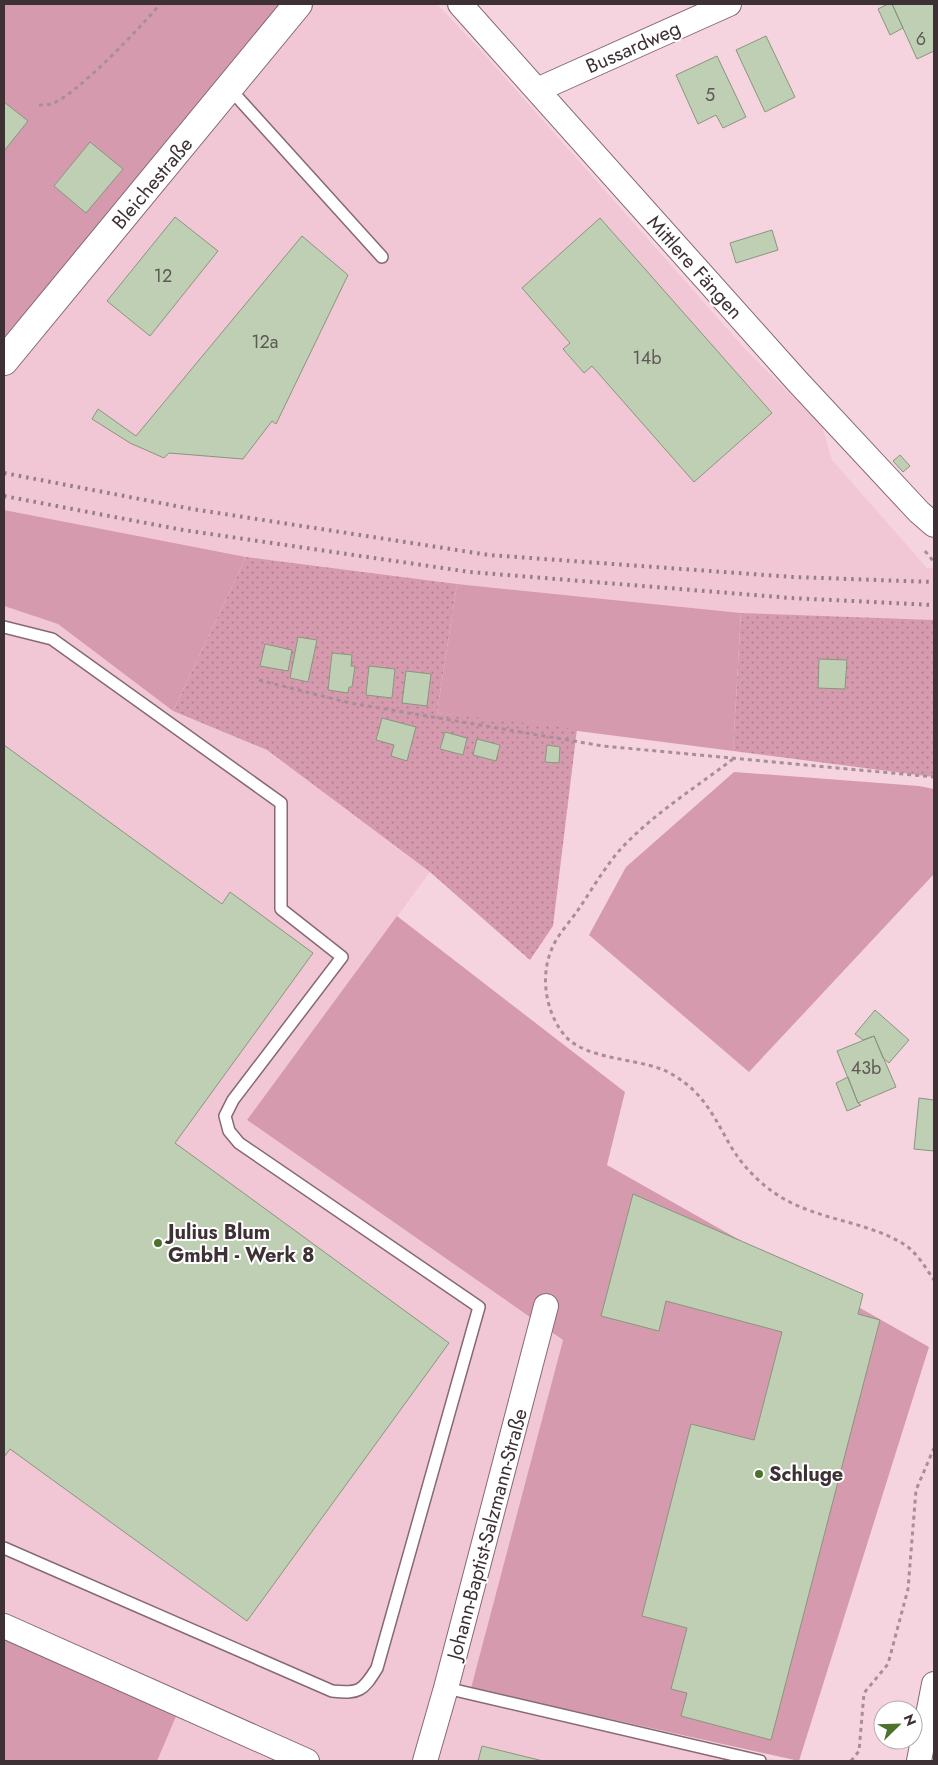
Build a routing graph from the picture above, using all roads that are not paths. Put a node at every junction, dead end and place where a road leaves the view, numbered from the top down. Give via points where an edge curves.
1 (298, 4) edge
2 (460, 4) edge
3 (729, 4) edge
4 (230, 89) junction
5 (537, 90) junction
6 (382, 257) dead end
7 (4, 361) edge
8 (934, 526) edge
9 (4, 627) edge
10 (546, 1306) dead end
11 (4, 1548) edge
12 (4, 1626) edge
13 (934, 1684) edge
14 (446, 1688) junction
15 (307, 1761) edge
16 (425, 1761) edge
17 (760, 1761) edge
18 (918, 1761) edge

1 - 4 main road, Bleichestraße
2 - 5 street, Mittlere Fängen
3 - 5 street, Bussardweg
4 - 6 lane
4 - 7 main road, Bleichestraße
5 - 8 street, Mittlere Fängen via 797,381
9 - 11 lane via 52,639 281,803 281,909 342,958 233,1100 225,1116 229,1131 239,1144 478,1307 377,1668 366,1686 351,1694 332,1691
10 - 14 street, Johann-Baptist-Salzmann-Straße
12 - 15 street
13 - 18 street
14 - 16 street, Johann-Baptist-Salzmann-Straße
14 - 17 lane

